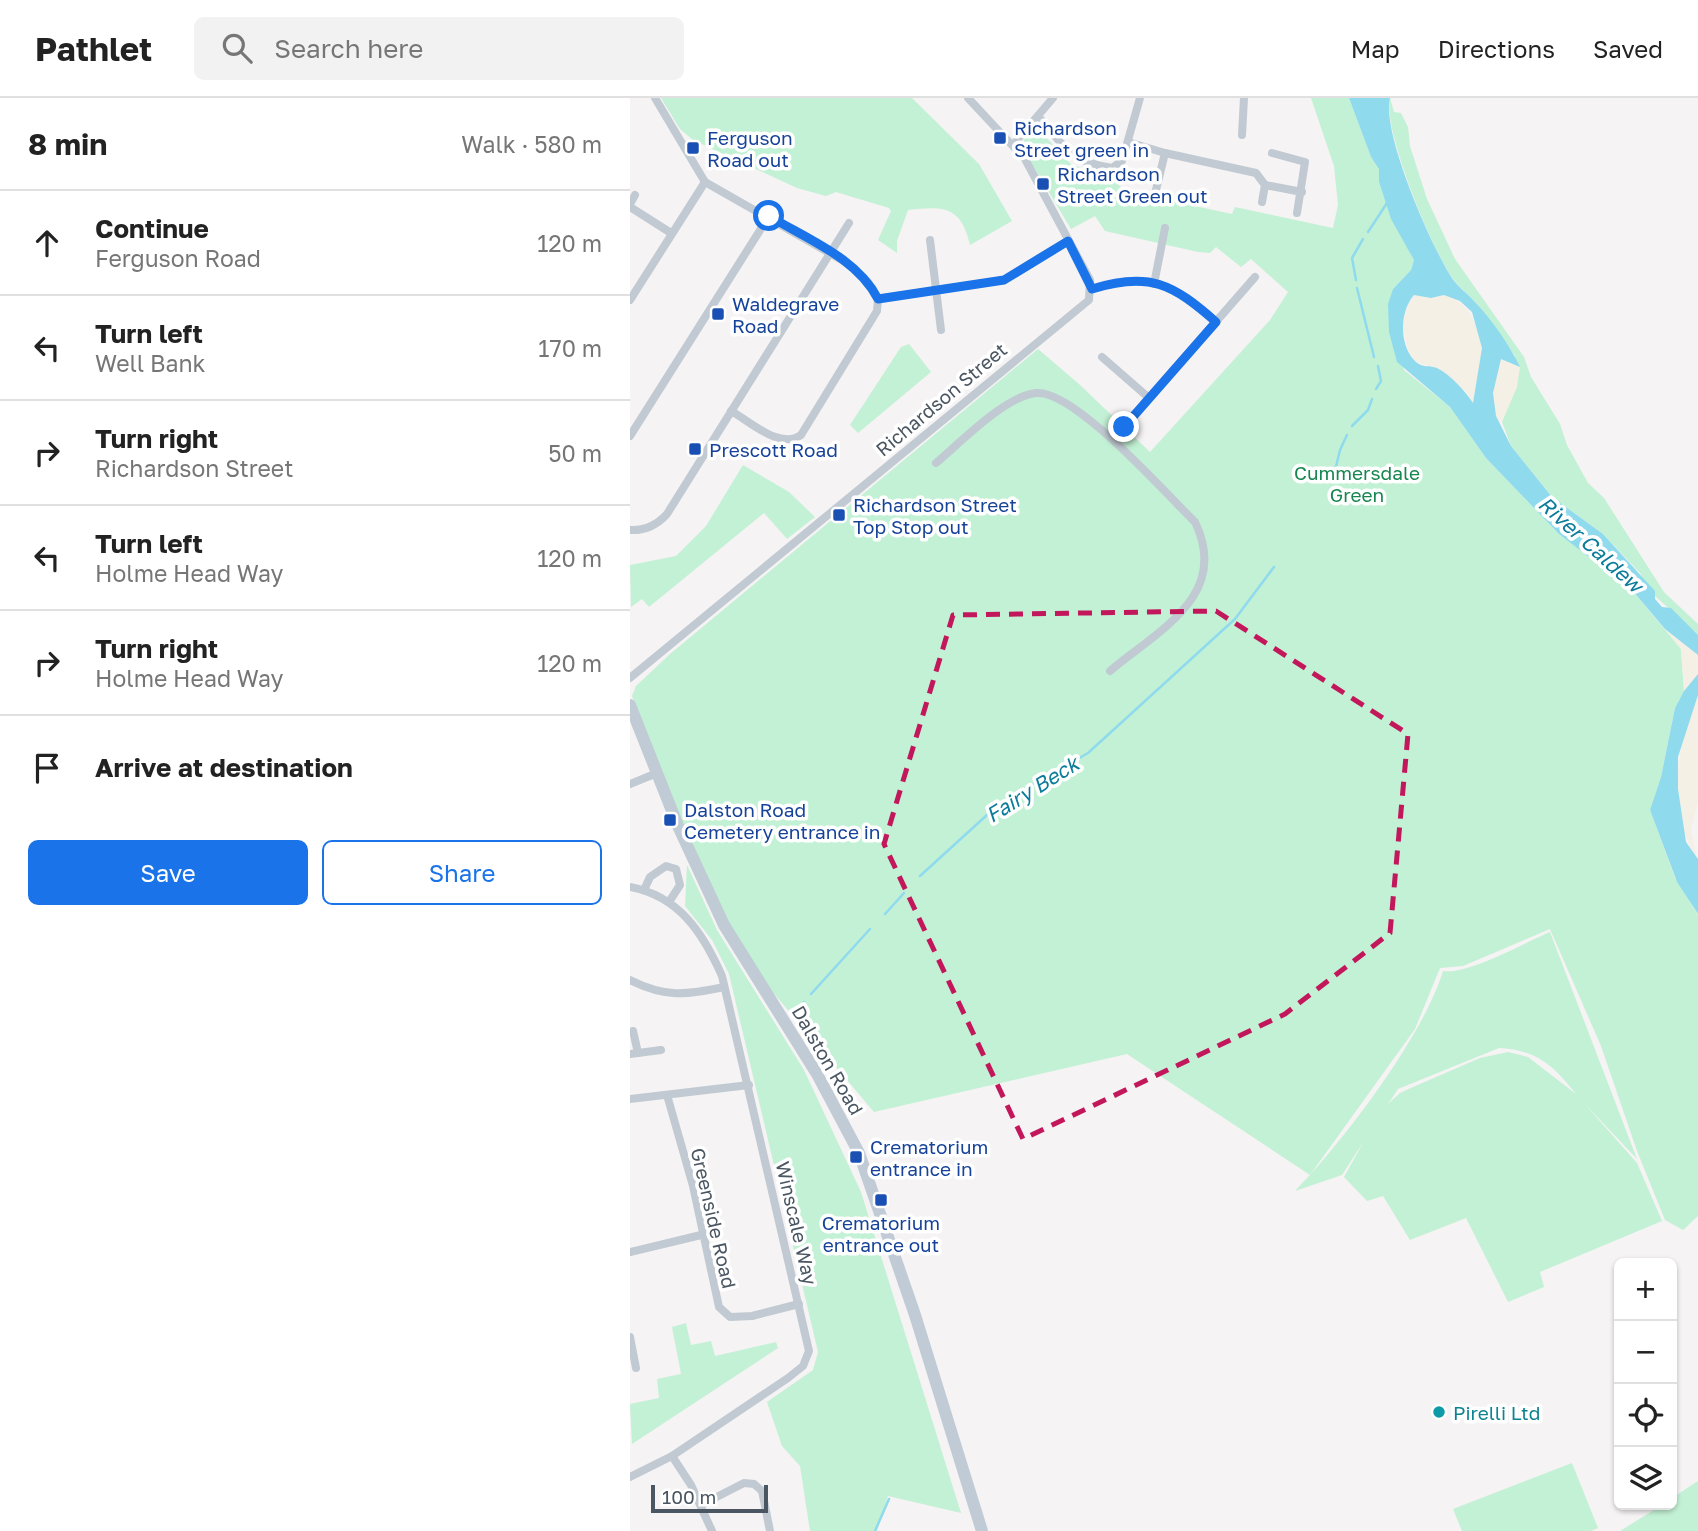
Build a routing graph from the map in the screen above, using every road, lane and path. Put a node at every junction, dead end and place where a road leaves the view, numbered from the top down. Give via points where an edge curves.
1 (655, 98) edge
2 (968, 98) edge
3 (1053, 98) edge
4 (1140, 98) edge
5 (1244, 98) edge
6 (1038, 116) junction
7 (1242, 135) dead end
8 (1128, 142) junction
9 (1013, 145) junction
10 (1165, 153) junction
11 (1272, 153) dead end
12 (705, 182) junction
13 (1265, 184) junction
14 (1302, 192) junction
15 (1155, 194) dead end
16 (635, 195) dead end
17 (1262, 202) dead end
18 (630, 206) edge
19 (1297, 214) dead end
20 (769, 216) junction
21 (849, 223) dead end
22 (1165, 229) dead end
23 (671, 233) junction
24 (930, 240) dead end
25 (1068, 241) junction
26 (831, 252) junction
27 (1255, 277) dead end
28 (1154, 284) junction
29 (935, 289) junction
30 (1092, 289) junction
31 (630, 299) edge
32 (878, 299) junction
33 (1216, 322) junction
34 (941, 330) dead end
35 (1102, 357) dead end
36 (1149, 398) junction
37 (732, 411) junction
38 (1124, 427) dead end
39 (630, 436) edge
40 (936, 463) dead end
41 (630, 530) edge
42 (1110, 671) dead end
43 (630, 678) edge
44 (630, 705) edge
45 (657, 773) junction
46 (630, 784) edge
47 (630, 887) edge
48 (644, 890) junction
49 (670, 902) junction
50 (630, 980) edge
51 (724, 987) junction
52 (633, 1031) dead end
53 (661, 1050) dead end
54 (634, 1053) edge
55 (750, 1085) junction
56 (667, 1095) junction
57 (630, 1099) edge
58 (701, 1235) junction
59 (630, 1252) edge
60 (799, 1304) junction
61 (630, 1337) edge
62 (636, 1368) dead end
63 (672, 1456) junction
64 (630, 1477) edge
65 (701, 1505) junction
66 (712, 1531) edge
67 (770, 1531) edge
68 (982, 1531) edge

1 - 12 street
2 - 9 street
3 - 6 street
4 - 8 street
5 - 7 street
6 - 8 street via 1071,154 1088,164 1112,168 1122,161
6 - 9 street
8 - 10 street
9 - 25 street
10 - 13 street via 1256,173
10 - 15 street
11 - 14 street via 1305,162
12 - 20 street
12 - 23 street
13 - 14 street
13 - 17 street
14 - 19 street
16 - 18 street
18 - 23 street
20 - 26 street
20 - 39 street
21 - 26 street
22 - 28 street
23 - 31 street
24 - 29 street
25 - 29 street via 1004,280
25 - 30 street
26 - 32 street via 864,276
26 - 37 street
27 - 33 street
28 - 30 street via 1125,280
28 - 33 street via 1183,293
29 - 32 street
29 - 34 street
30 - 43 street, Richardson Street via 1087,302
32 - 37 street via 877,311 801,435 781,440
33 - 36 street
35 - 36 street
36 - 38 street
37 - 41 street via 667,514 656,525
40 - 42 street via 1010,405 1035,393 1048,394 1080,411 1195,523 1201,535 1203,564 1194,600
44 - 45 main road, Dalston Road
45 - 46 street
45 - 68 main road, Dalston Road via 724,925 817,1074 859,1153
47 - 48 street, Winscale Way
48 - 49 street, Winscale Way
48 - 49 street via 650,877 666,866 676,869 680,885
49 - 51 street, Winscale Way via 694,924 712,953
50 - 51 street via 646,988 685,995
51 - 55 street, Winscale Way
52 - 54 street
53 - 54 street
55 - 56 street
55 - 60 street, Winscale Way
56 - 57 street
56 - 58 street, Greenside Road via 693,1186
58 - 59 street
58 - 60 street, Greenside Road via 719,1307 730,1317
60 - 63 street, Winscale Way via 809,1351 803,1366
61 - 62 street
63 - 64 street, Winscale Way
63 - 65 street
65 - 66 street
65 - 67 street via 744,1483 754,1484 762,1491

